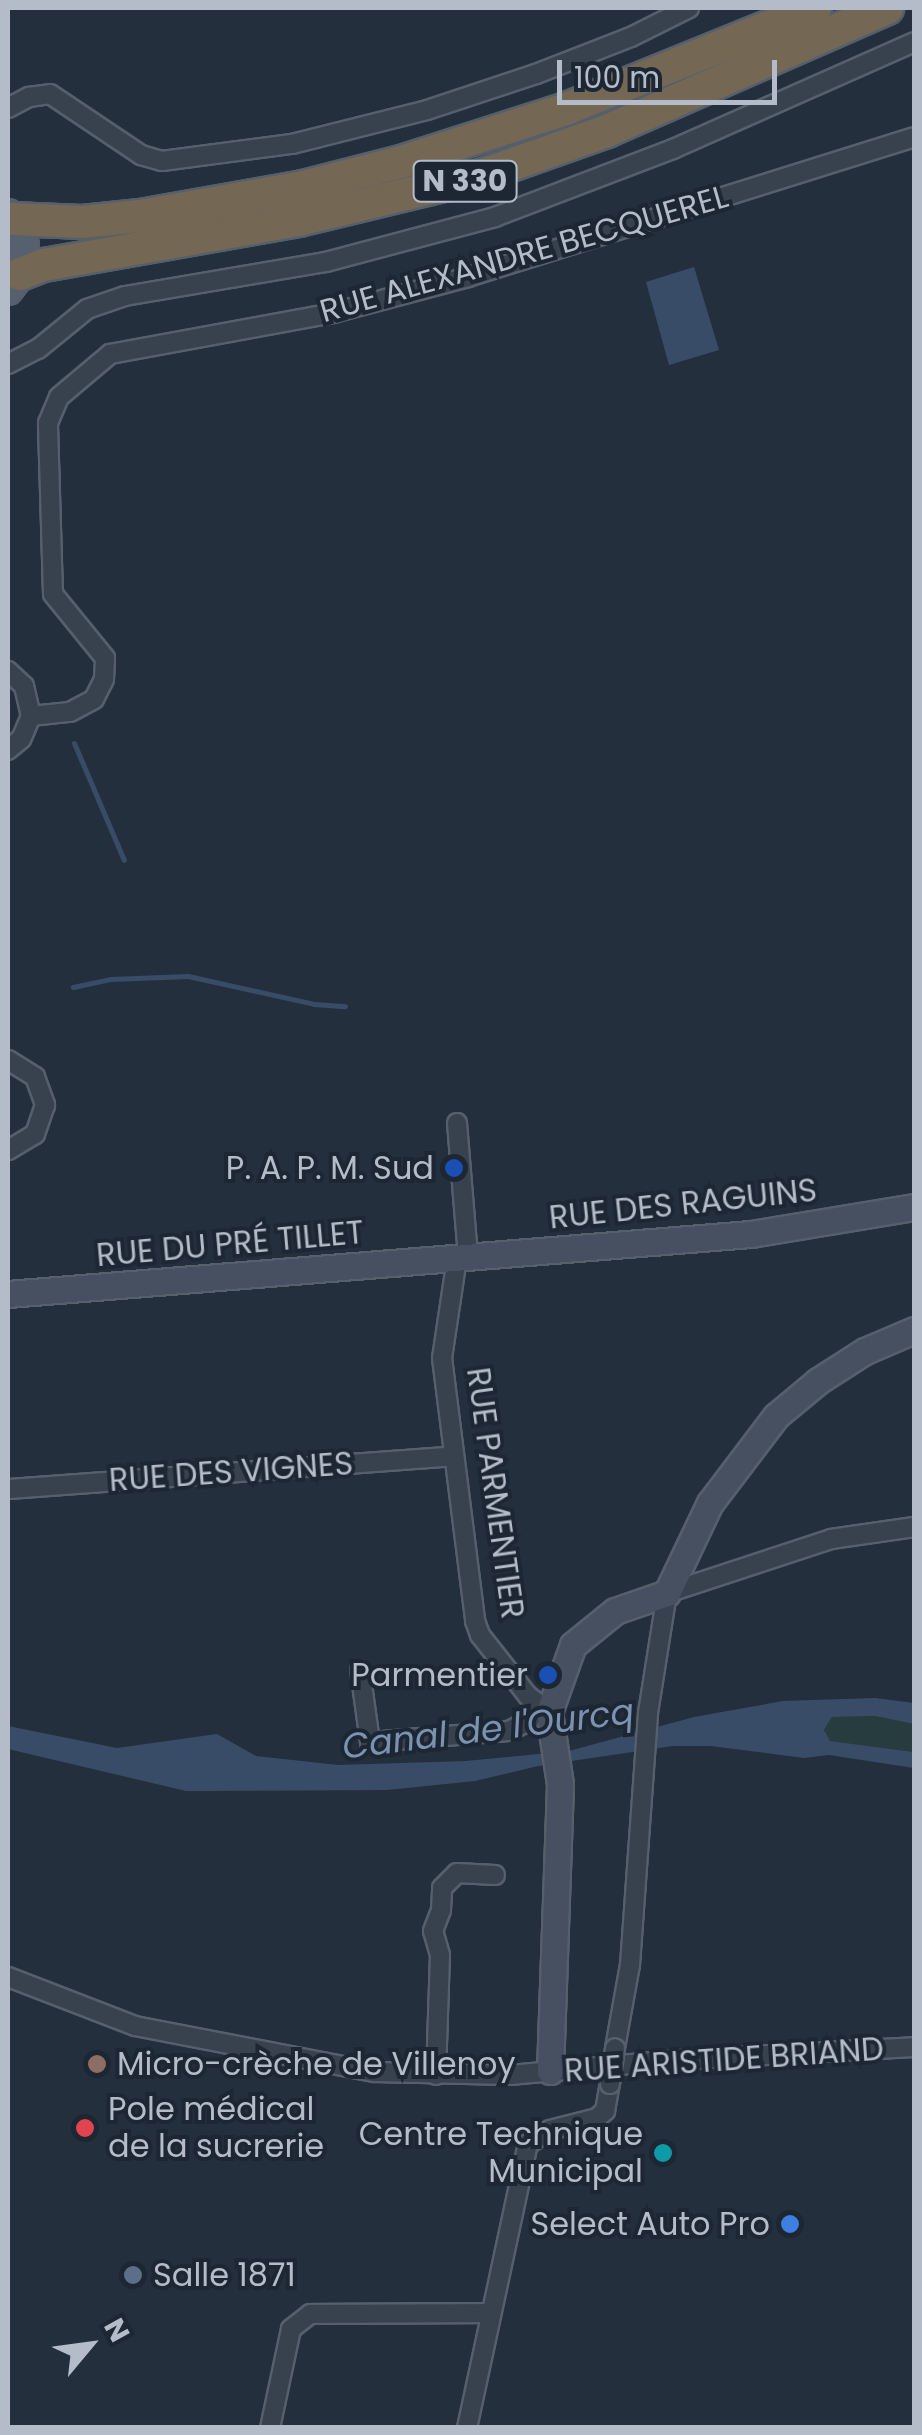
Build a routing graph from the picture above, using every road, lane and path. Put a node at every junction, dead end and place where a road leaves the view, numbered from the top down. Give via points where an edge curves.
1 (689, 8) edge
2 (815, 8) edge
3 (887, 8) edge
4 (914, 42) edge
5 (8, 108) edge
6 (914, 137) edge
7 (10, 216) edge
8 (14, 282) edge
9 (8, 364) edge
10 (8, 670) edge
11 (30, 716) junction
12 (8, 750) edge
13 (9, 1058) edge
14 (457, 1124) dead end
15 (8, 1150) edge
16 (914, 1206) edge
17 (463, 1258) junction
18 (8, 1294) edge
19 (914, 1330) edge
20 (454, 1456) junction
21 (8, 1488) edge
22 (914, 1527) edge
23 (667, 1593) junction
24 (360, 1670) dead end
25 (546, 1715) junction
26 (495, 1876) dead end
27 (8, 1977) edge
28 (914, 2047) edge
29 (550, 2071) junction
30 (436, 2075) junction
31 (491, 2312) junction
32 (270, 2428) edge
33 (467, 2428) edge

1 - 5 street via 536,74 292,144 162,161 141,156 50,94
2 - 7 highway, N 330 via 566,110 400,162 140,216 82,222
3 - 8 highway, N 330 via 607,130 478,177 299,220 62,261
4 - 9 street via 673,148 495,216 326,262 87,308 38,349
6 - 11 street, RUE ALEXANDRE BECQUEREL via 384,300 110,354 59,398 48,422 52,594 92,636 105,658 104,678 94,699 70,712
7 - 8 main road, N 330 via 24,246
10 - 11 street via 24,686
11 - 12 street
13 - 15 street via 35,1077 45,1105 35,1134
14 - 17 street, RUE PARMENTIER
16 - 17 street, RUE DES RAGUINS via 751,1234
17 - 18 street, RUE DU PRÉ TILLET
17 - 20 street, RUE PARMENTIER via 442,1358
19 - 23 street via 849,1361 776,1416 710,1502
20 - 21 street, RUE DES VIGNES
20 - 25 street, RUE PARMENTIER via 475,1621
22 - 23 street via 832,1538
23 - 25 street via 614,1611 573,1644
23 - 31 street, bridge via 648,1713 630,1966 605,2111 528,2144
24 - 25 street via 370,1742 510,1731
25 - 29 street via 560,1784
26 - 30 street via 457,1873 442,1888 433,1931 440,1955
27 - 30 street, RUE ARISTIDE BRIAND via 135,2026 375,2072
28 - 29 street, RUE ARISTIDE BRIAND
29 - 30 street, RUE ARISTIDE BRIAND
31 - 32 street via 310,2314 291,2329
31 - 33 street

